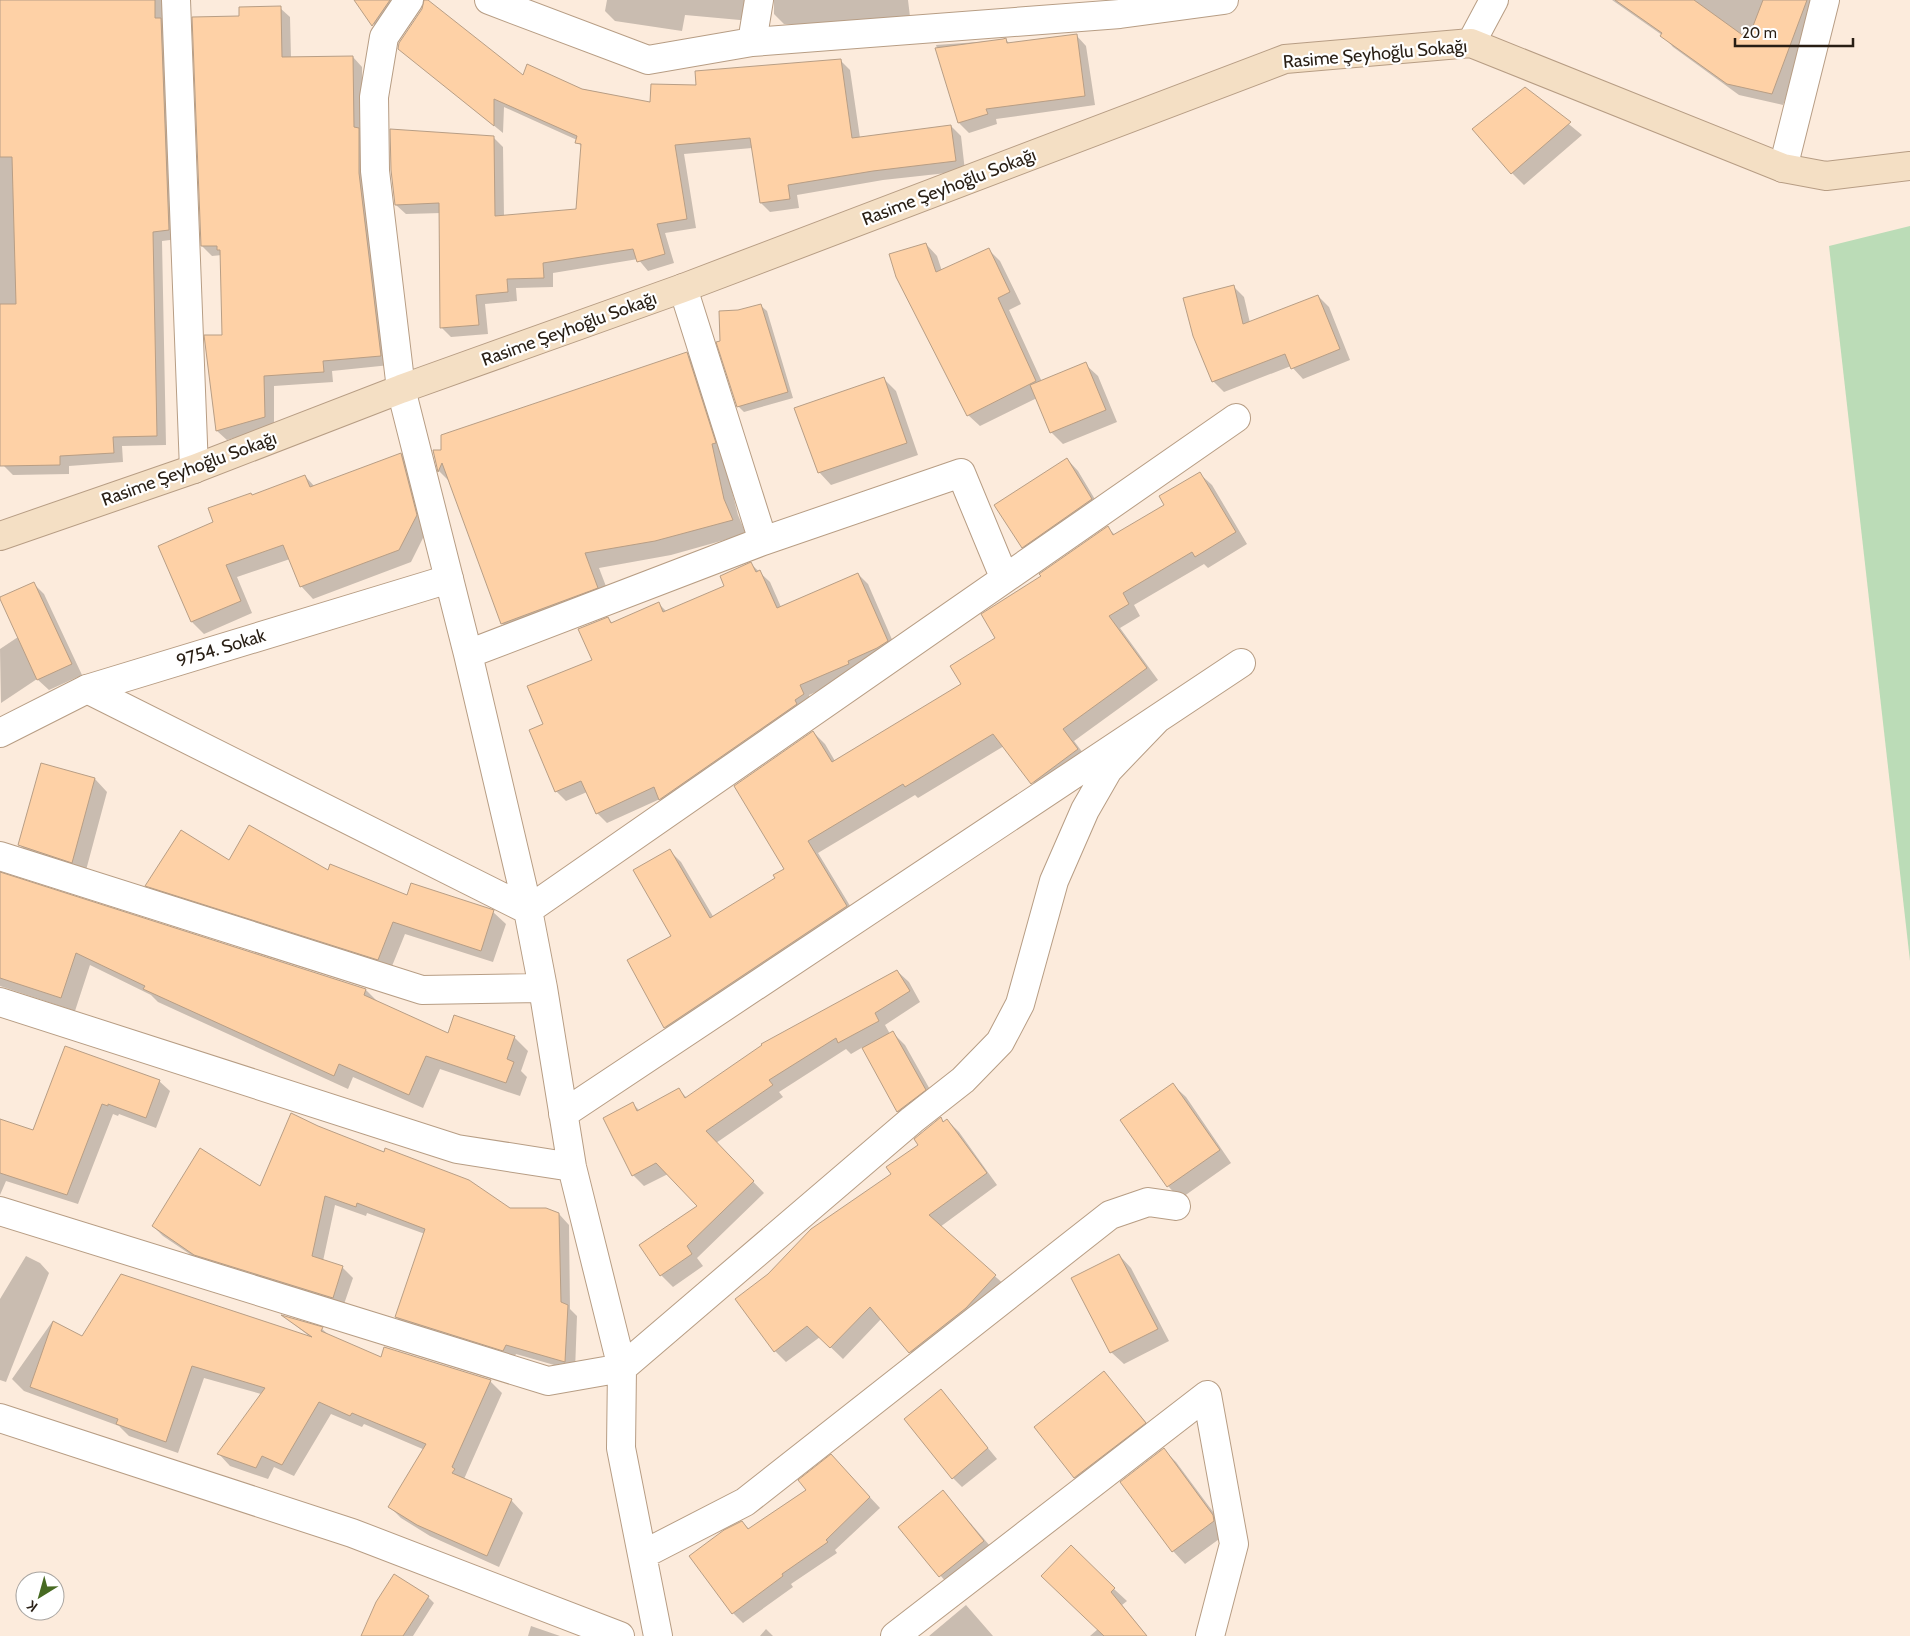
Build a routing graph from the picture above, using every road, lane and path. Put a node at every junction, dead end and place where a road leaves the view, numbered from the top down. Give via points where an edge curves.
1 (176, 0) edge
2 (409, 0) edge
3 (489, 0) edge
4 (759, 0) edge
5 (1224, 0) edge
6 (1494, 0) edge
7 (1825, 0) edge
8 (752, 42) junction
9 (1471, 43) junction
10 (1910, 166) edge
11 (1783, 168) junction
12 (683, 288) junction
13 (401, 389) junction
14 (1236, 418) dead end
15 (194, 469) junction
16 (0, 536) edge
17 (763, 541) junction
18 (1004, 577) junction
19 (449, 579) junction
20 (468, 654) junction
21 (1241, 663) dead end
22 (87, 689) junction
23 (1156, 720) junction
24 (0, 733) edge
25 (0, 856) edge
26 (528, 910) junction
27 (543, 988) junction
28 (0, 1002) edge
29 (563, 1114) junction
30 (572, 1167) junction
31 (1176, 1206) dead end
32 (0, 1211) edge
33 (622, 1368) junction
34 (0, 1418) edge
35 (642, 1555) junction
36 (620, 1636) edge
37 (658, 1636) edge
38 (895, 1636) edge
39 (1210, 1636) edge

1 - 15 street
2 - 13 street via 384,37 374,97 374,171
3 - 8 street via 648,60
4 - 8 street
5 - 8 street via 1120,14
6 - 9 street
7 - 11 street
9 - 11 main road, Rasime Şeyhoğlu Sokağı
9 - 12 main road, Rasime Şeyhoğlu Sokağı via 1285,59
10 - 11 main road, Rasime Şeyhoğlu Sokağı via 1826,176
12 - 13 main road, Rasime Şeyhoğlu Sokağı
12 - 17 street
13 - 15 main road, Rasime Şeyhoğlu Sokağı
13 - 19 street
14 - 18 street
15 - 16 main road, Rasime Şeyhoğlu Sokağı
17 - 18 street via 961,473
17 - 20 street
18 - 26 street
19 - 20 street
19 - 22 street, 9754. Sokak
20 - 26 street
21 - 23 street
22 - 24 street, 9754. Sokak
22 - 26 street
23 - 29 street
23 - 33 street via 1108,770 1085,810 1054,881 1020,1004 1000,1042 963,1080
25 - 27 street via 422,990
26 - 27 street
27 - 29 street
28 - 30 street via 457,1149
29 - 30 street
30 - 33 street
31 - 35 street via 1148,1202 1110,1215 745,1502
32 - 33 street via 548,1382
33 - 35 street via 622,1448
34 - 36 street via 352,1533
35 - 37 street
38 - 39 street via 1207,1395 1234,1544

